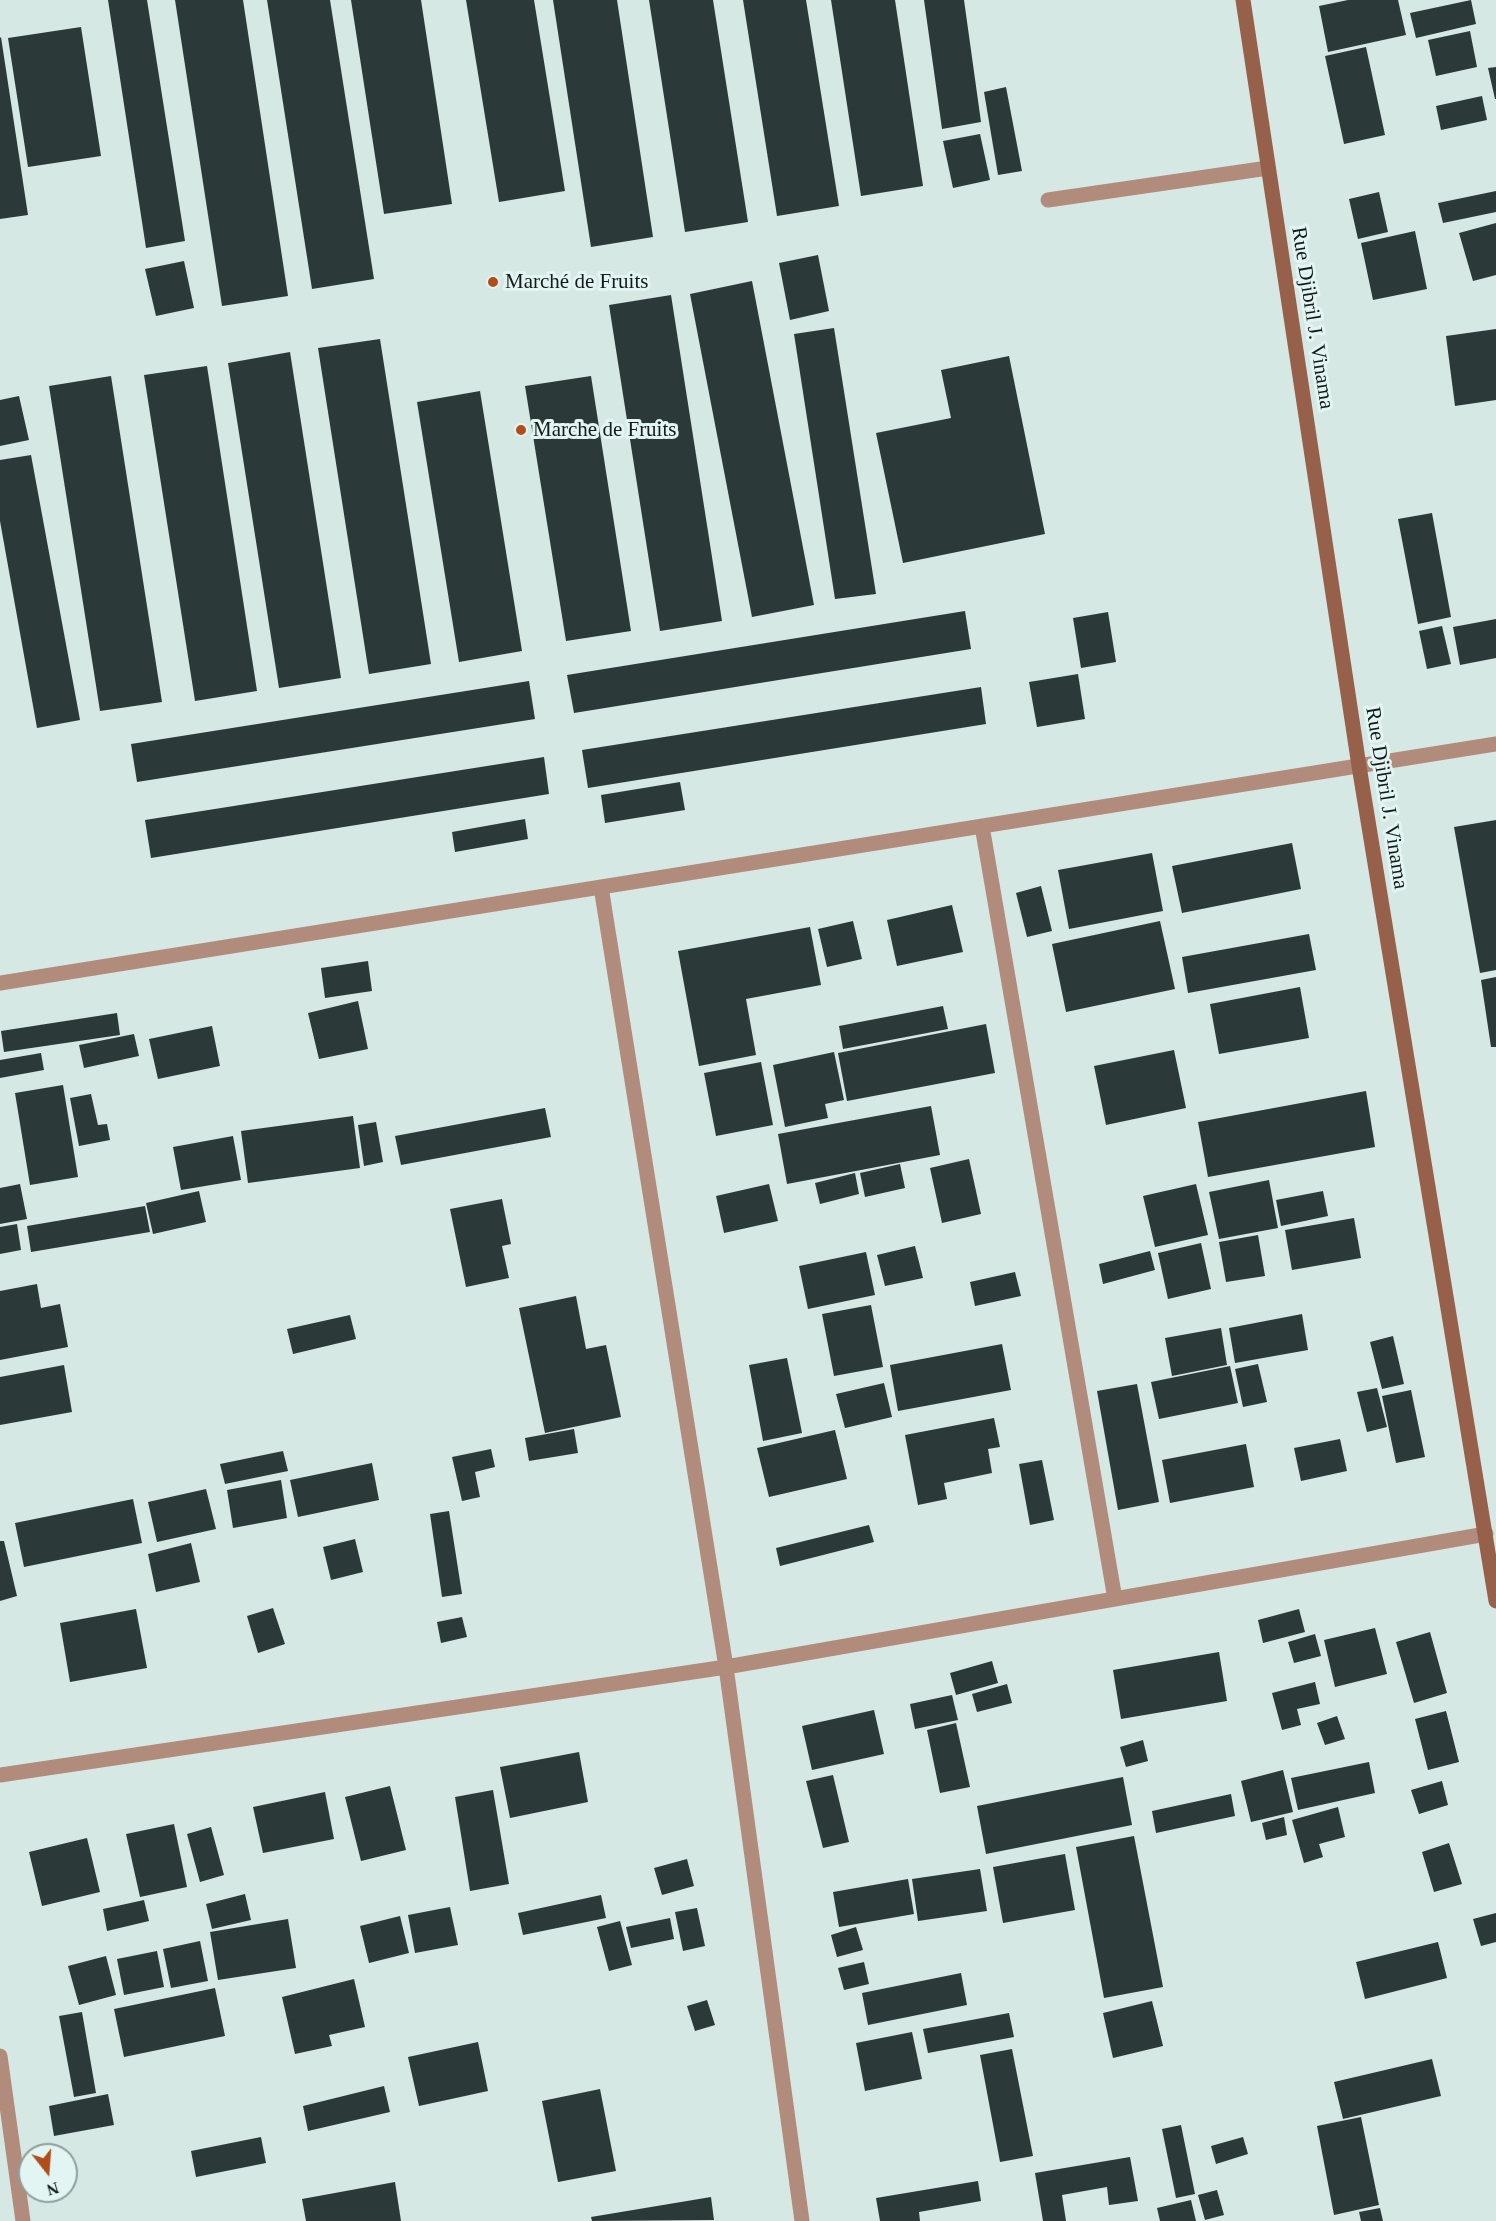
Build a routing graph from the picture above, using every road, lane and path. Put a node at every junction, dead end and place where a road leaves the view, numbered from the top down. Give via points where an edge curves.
1 (1243, 0) edge
2 (1268, 168) junction
3 (1048, 200) dead end
4 (1496, 744) edge
5 (1359, 766) junction
6 (982, 826) junction
7 (600, 887) junction
8 (0, 983) edge
9 (1486, 1534) junction
10 (1115, 1599) junction
11 (1496, 1601) edge
12 (726, 1667) junction
13 (0, 1776) edge
14 (0, 2056) edge
15 (23, 2221) edge
16 (802, 2221) edge

1 - 2 street, Rue Djibril J. Vinama
2 - 3 street
2 - 5 street, Rue Djibril J. Vinama
4 - 5 street
5 - 6 street
5 - 9 street, Rue Djibril J. Vinama
6 - 7 street
6 - 10 street
7 - 8 street
7 - 12 street
9 - 10 street
9 - 11 street, Rue Djibril J. Vinama
10 - 12 street
12 - 13 street
12 - 16 street
14 - 15 street

